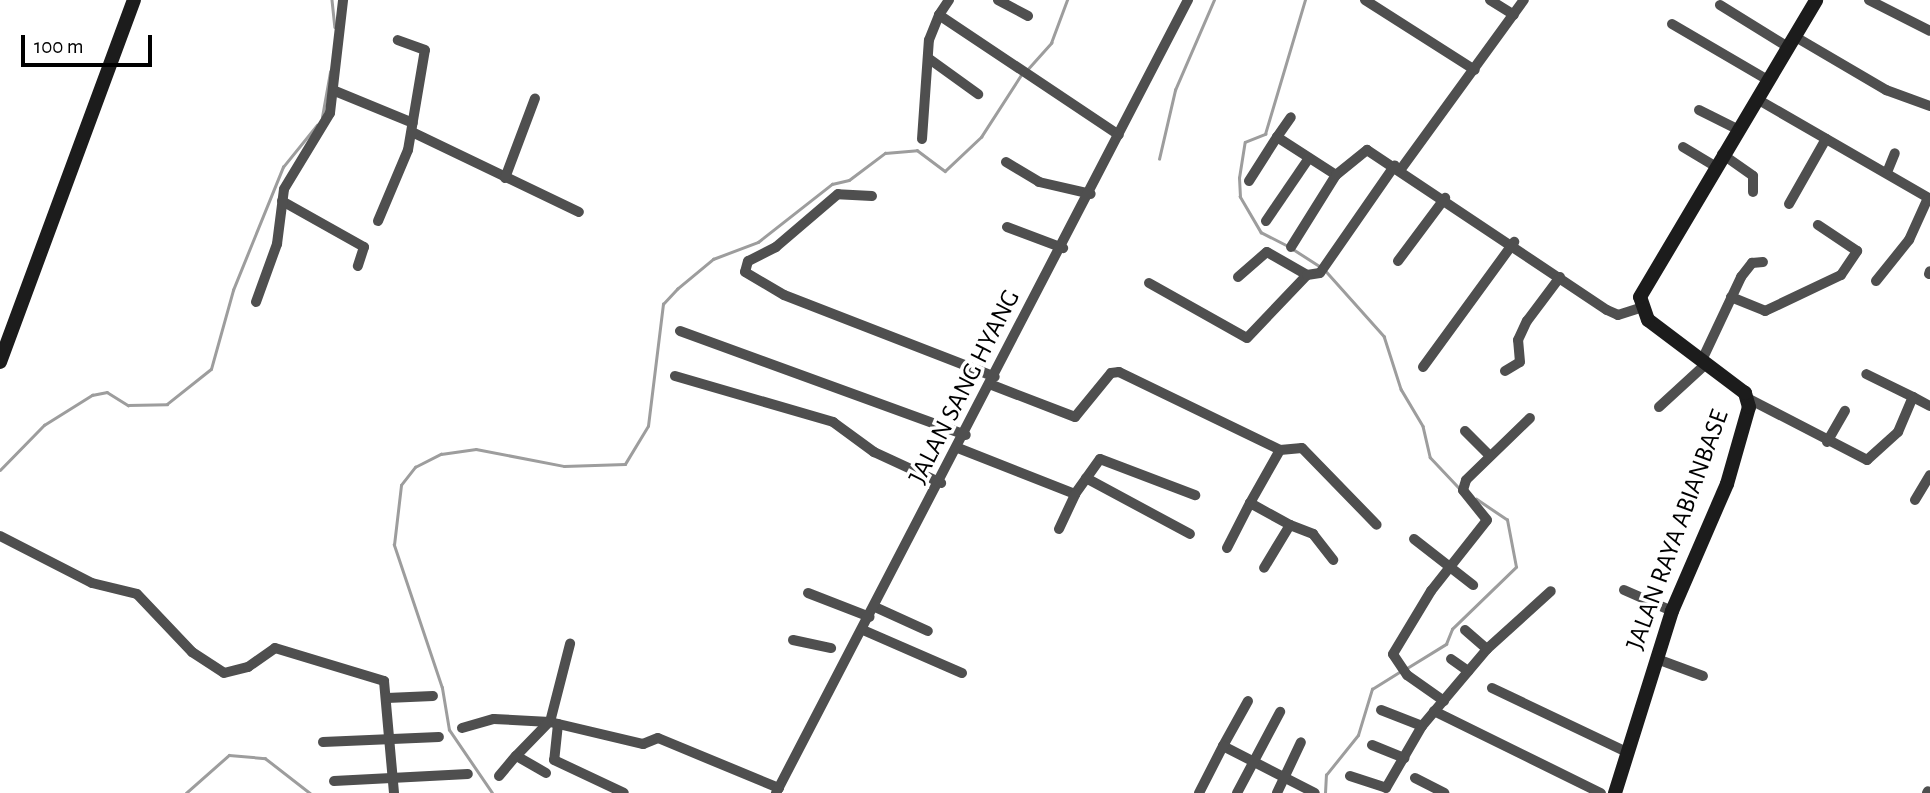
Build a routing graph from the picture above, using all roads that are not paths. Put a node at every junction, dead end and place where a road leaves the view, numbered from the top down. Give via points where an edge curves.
1 (134, 0) edge
2 (343, 0) edge
3 (949, 0) edge
4 (998, 0) edge
5 (1188, 0) edge
6 (1365, 0) edge
7 (1490, 0) edge
8 (1524, 0) edge
9 (1816, 0) edge
10 (1869, 0) edge
11 (1720, 5) dead end
12 (939, 15) junction
13 (1514, 15) junction
14 (1028, 16) dead end
15 (1672, 24) dead end
16 (1929, 29) edge
17 (398, 40) dead end
18 (1791, 41) junction
19 (928, 58) junction
20 (1475, 70) junction
21 (1768, 80) junction
22 (335, 91) junction
23 (978, 94) dead end
24 (535, 98) dead end
25 (1757, 99) junction
26 (1930, 106) edge
27 (1699, 110) dead end
28 (1291, 117) dead end
29 (412, 127) junction
30 (1737, 130) junction
31 (1119, 135) junction
32 (1278, 138) junction
33 (922, 139) dead end
34 (1826, 139) junction
35 (1683, 147) dead end
36 (1895, 153) dead end
37 (1309, 158) junction
38 (1719, 160) junction
39 (1006, 162) dead end
40 (1398, 167) junction
41 (1888, 170) junction
42 (1336, 175) junction
43 (505, 178) junction
44 (1249, 181) dead end
45 (1753, 192) dead end
46 (1091, 194) junction
47 (872, 196) dead end
48 (1445, 198) junction
49 (1929, 199) edge
50 (282, 201) junction
51 (1789, 204) dead end
52 (579, 212) dead end
53 (378, 221) dead end
54 (1266, 221) dead end
55 (1818, 225) dead end
56 (1007, 227) dead end
57 (1514, 242) junction
58 (1291, 247) dead end
59 (1063, 248) junction
60 (1398, 261) dead end
61 (1763, 262) dead end
62 (358, 266) dead end
63 (1307, 275) junction
64 (1238, 277) dead end
65 (1560, 277) junction
66 (1876, 281) dead end
67 (1149, 283) dead end
68 (1731, 297) junction
69 (256, 302) dead end
70 (1640, 308) junction
71 (680, 331) dead end
72 (0, 362) edge
73 (1704, 362) junction
74 (1423, 367) dead end
75 (1505, 371) dead end
76 (1866, 374) dead end
77 (675, 376) dead end
78 (993, 381) junction
79 (1913, 397) junction
80 (1749, 399) junction
81 (1930, 405) edge
82 (1659, 407) dead end
83 (1845, 411) dead end
84 (1530, 418) dead end
85 (1465, 431) dead end
86 (966, 435) junction
87 (1827, 442) junction
88 (958, 448) junction
89 (1280, 450) junction
90 (1490, 456) junction
91 (1930, 475) edge
92 (1086, 478) junction
93 (941, 483) junction
94 (1075, 494) junction
95 (1195, 495) dead end
96 (1915, 500) dead end
97 (1250, 503) junction
98 (1377, 524) dead end
99 (1290, 525) junction
100 (1059, 529) dead end
101 (1190, 534) dead end
102 (0, 536) edge
103 (1414, 539) dead end
104 (1227, 548) dead end
105 (1334, 559) dead end
106 (1451, 567) junction
107 (1264, 568) dead end
108 (1473, 585) dead end
109 (1624, 590) dead end
110 (1551, 591) dead end
111 (808, 593) dead end
112 (1672, 611) junction
113 (872, 612) junction
114 (1465, 629) dead end
115 (863, 630) junction
116 (928, 631) dead end
117 (793, 640) dead end
118 (570, 644) dead end
119 (831, 648) dead end
120 (1487, 649) junction
121 (1451, 659) dead end
122 (1657, 659) junction
123 (1468, 671) junction
124 (962, 673) dead end
125 (1703, 676) dead end
126 (1492, 688) dead end
127 (433, 696) dead end
128 (387, 698) junction
129 (1248, 701) dead end
130 (1444, 701) junction
131 (1381, 710) dead end
132 (1434, 711) junction
133 (1279, 712) dead end
134 (552, 723) junction
135 (1422, 726) junction
136 (462, 728) dead end
137 (439, 737) dead end
138 (391, 740) junction
139 (323, 742) dead end
140 (1301, 742) dead end
141 (1372, 745) dead end
142 (1223, 746) junction
143 (1628, 752) junction
144 (516, 756) junction
145 (1404, 758) junction
146 (1253, 763) junction
147 (546, 773) dead end
148 (468, 774) dead end
149 (499, 776) dead end
150 (1350, 776) dead end
151 (1415, 778) dead end
152 (393, 779) junction
153 (1284, 779) junction
154 (334, 781) dead end
155 (778, 790) edge
156 (394, 793) edge
157 (624, 793) edge
158 (1199, 793) edge
159 (1237, 793) edge
160 (1277, 793) edge
161 (1314, 793) edge
162 (1444, 793) edge
163 (1601, 793) edge
164 (1615, 793) edge

1 - 72 main road
2 - 22 street
3 - 12 street
4 - 14 street
5 - 31 street, JALAN SANG HYANG
6 - 20 street
7 - 13 street
8 - 13 street
9 - 18 main road
10 - 16 street
11 - 18 street
12 - 19 street
12 - 31 street via 999,50 1023,75
13 - 20 street
15 - 21 street
17 - 29 street via 425,50
18 - 21 main road
18 - 26 street via 1886,90
19 - 23 street
19 - 33 street
20 - 40 street
21 - 25 main road
22 - 29 street
22 - 50 street via 322,134 288,181
24 - 43 street
25 - 30 main road
25 - 34 street
27 - 30 street
28 - 32 street
29 - 43 street
29 - 53 street
30 - 38 main road
31 - 46 street, JALAN SANG HYANG
32 - 37 street
32 - 44 street
34 - 41 street
34 - 51 street
35 - 38 street
36 - 41 street
37 - 42 street
37 - 54 street
38 - 45 street via 1753,176
38 - 70 main road via 1644,288
39 - 46 street via 1040,182
40 - 42 street via 1363,150
40 - 48 street
40 - 63 street via 1320,273
41 - 49 street
42 - 58 street
43 - 52 street
46 - 59 street, JALAN SANG HYANG
47 - 78 street via 838,194 776,247 748,261 744,272 784,295
48 - 57 street
48 - 60 street
49 - 66 street via 1909,240
50 - 62 street via 364,247
50 - 69 street via 277,244
55 - 68 street via 1857,251 1841,275 1766,311
56 - 59 street
57 - 65 street
57 - 74 street
59 - 78 street, JALAN SANG HYANG
61 - 68 street via 1746,268
63 - 64 street via 1267,252
63 - 67 street via 1247,338
65 - 70 street via 1615,315
65 - 75 street via 1518,340 1520,362
68 - 73 street
70 - 73 main road, JALAN RAYA ABIANBASE
71 - 86 street
73 - 80 main road, JALAN RAYA ABIANBASE
73 - 82 street
76 - 79 street
77 - 93 street via 833,422 874,452
78 - 86 street, JALAN SANG HYANG
78 - 89 street via 1075,417 1111,373 1124,373
79 - 81 street
79 - 87 street via 1898,432 1870,459
80 - 87 street
80 - 112 main road, JALAN RAYA ABIANBASE via 1727,484
83 - 87 street
84 - 90 street
85 - 90 street
86 - 88 street, JALAN SANG HYANG
88 - 93 street, JALAN SANG HYANG
88 - 94 street
89 - 97 street
89 - 98 street via 1302,448
90 - 106 street via 1463,487 1487,520
91 - 96 street
92 - 94 street
92 - 95 street via 1100,459
92 - 101 street
93 - 113 street, JALAN SANG HYANG
94 - 100 street
97 - 99 street
97 - 104 street
99 - 105 street via 1314,534
99 - 107 street
102 - 128 street via 92,583 136,594 218,670 232,675 270,648 281,648 380,680
103 - 106 street
106 - 108 street
106 - 130 street via 1396,647 1404,671
109 - 112 street
110 - 120 street
111 - 113 street
112 - 122 main road, JALAN RAYA ABIANBASE
113 - 115 street, JALAN SANG HYANG
113 - 116 street
114 - 120 street
115 - 124 street
115 - 155 street, JALAN SANG HYANG
117 - 119 street
118 - 134 street
120 - 123 street
121 - 123 street
122 - 125 street
122 - 143 main road, JALAN RAYA ABIANBASE
123 - 130 street
126 - 143 street
127 - 128 street
128 - 138 street
129 - 142 street
130 - 132 street
131 - 135 street
132 - 135 street
132 - 163 street
133 - 146 street
134 - 136 street via 494,719
134 - 144 street
134 - 155 street via 643,744 658,738
134 - 157 street via 554,760
135 - 145 street
137 - 138 street
138 - 139 street
138 - 152 street
140 - 153 street
141 - 145 street
142 - 146 street
142 - 158 street
143 - 164 main road, JALAN RAYA ABIANBASE
144 - 147 street
144 - 149 street
145 - 150 street via 1383,789
146 - 153 street
146 - 159 street
148 - 152 street
151 - 162 street
152 - 154 street
152 - 156 street
153 - 160 street
153 - 161 street

